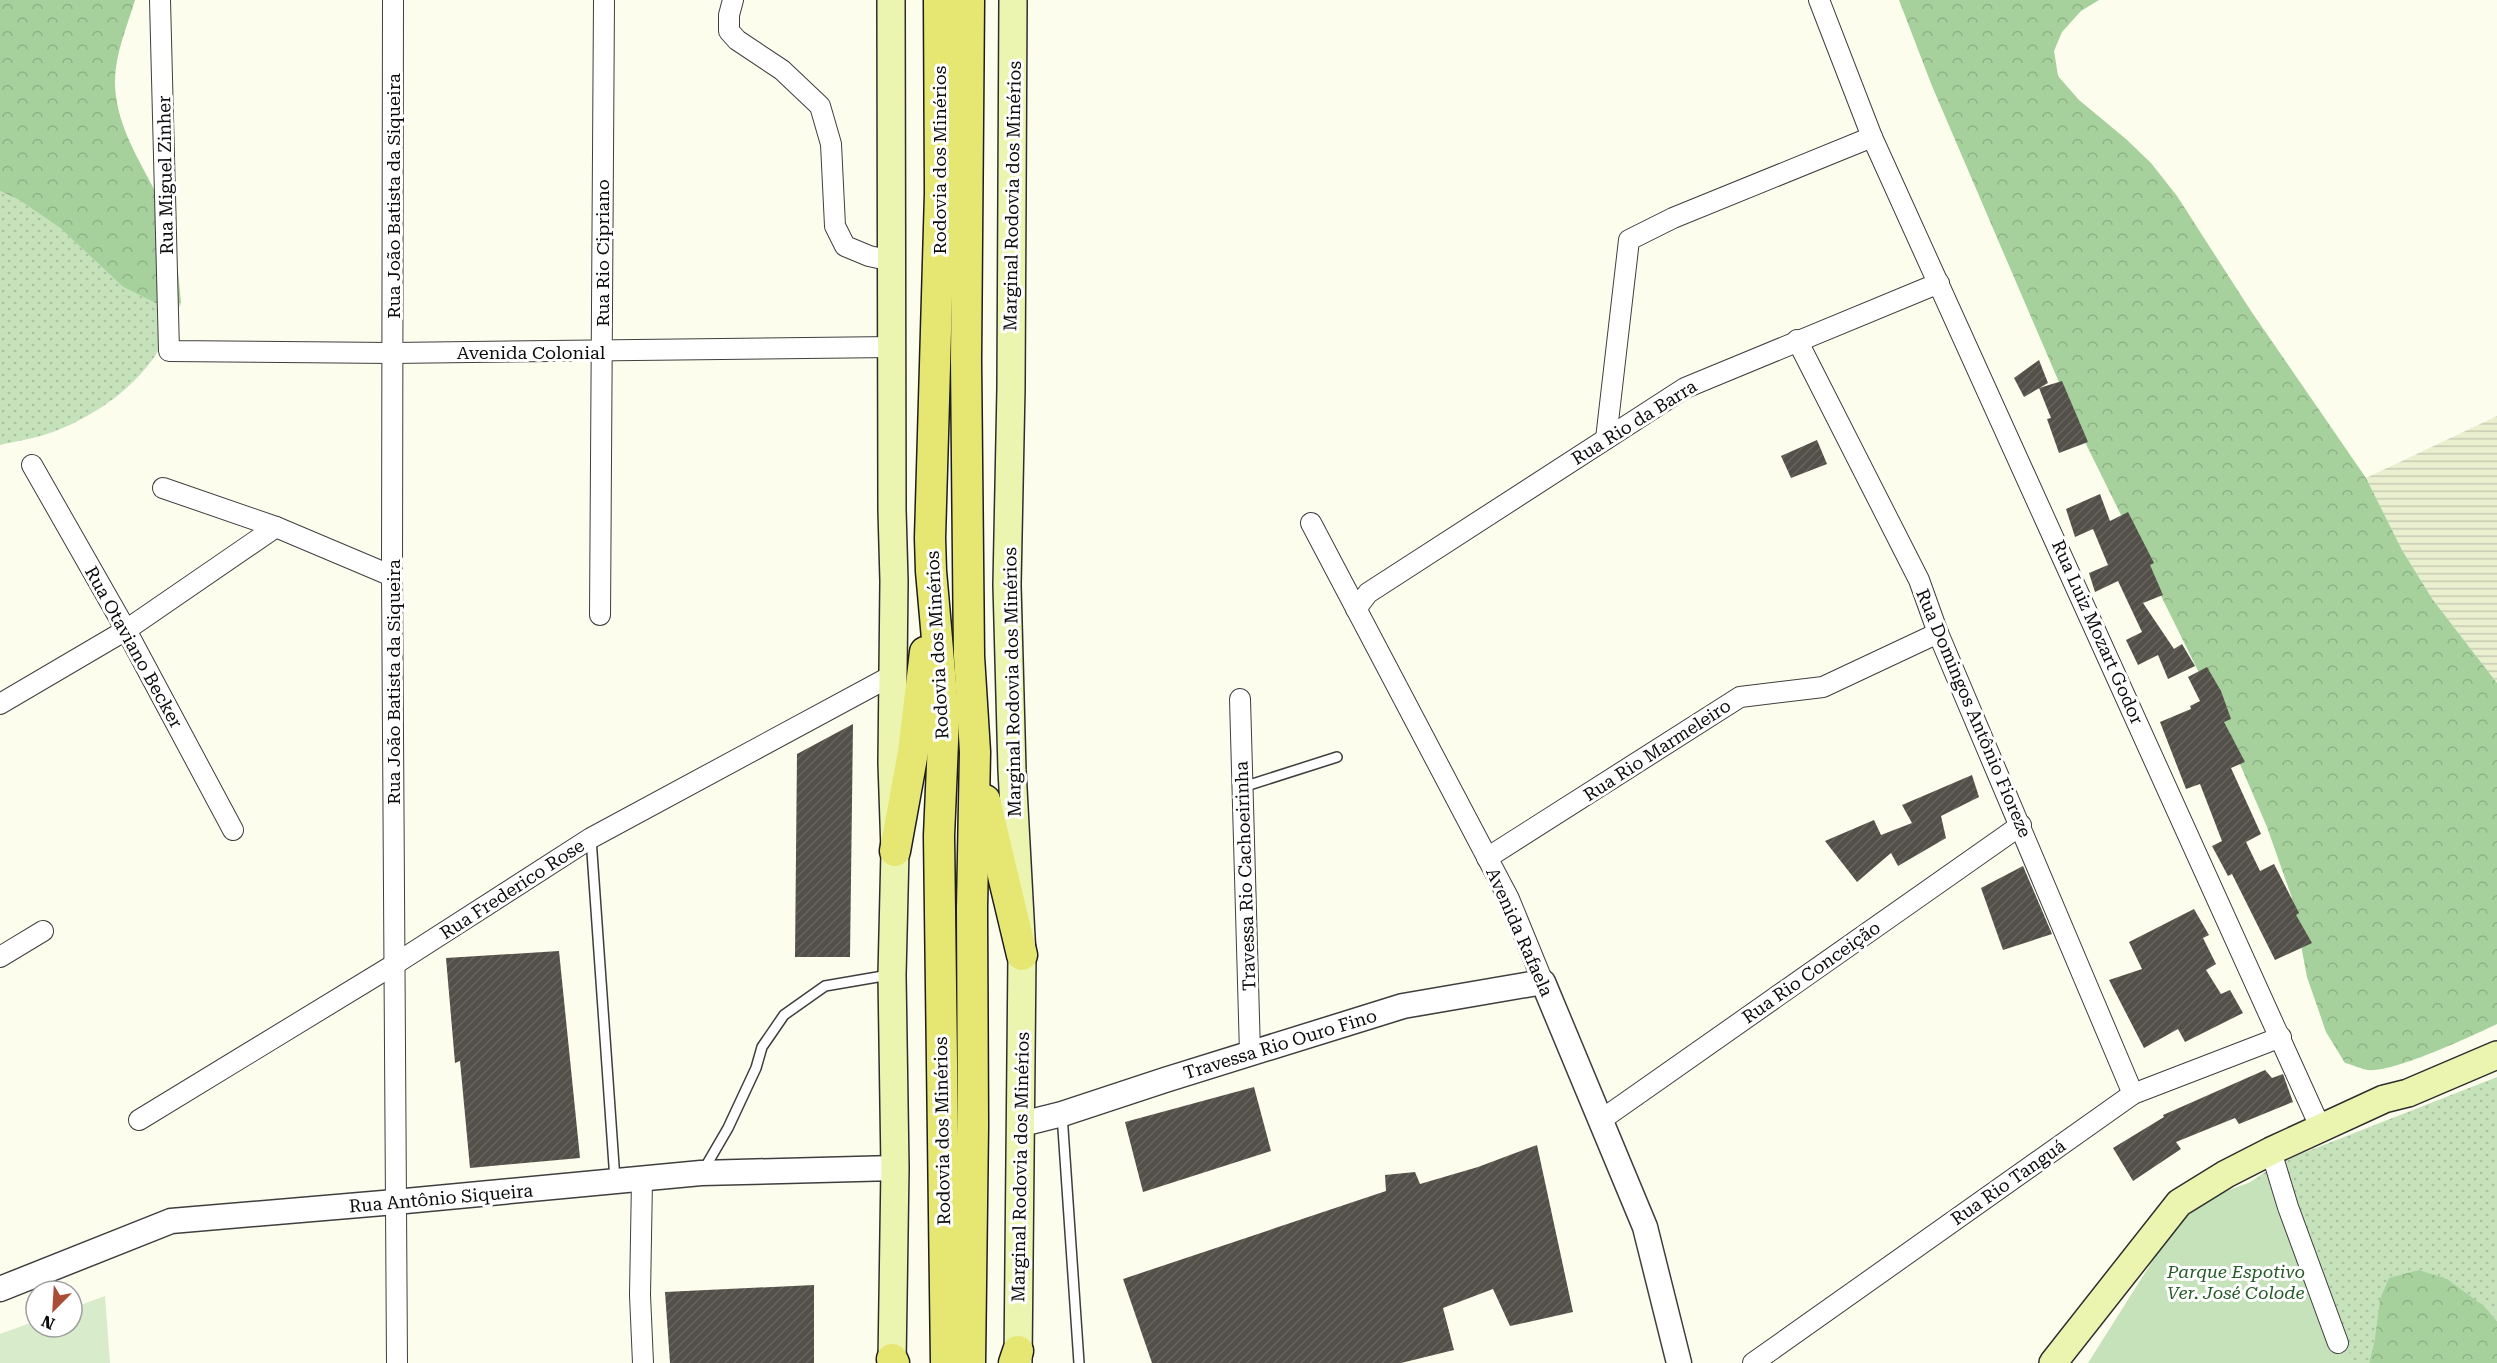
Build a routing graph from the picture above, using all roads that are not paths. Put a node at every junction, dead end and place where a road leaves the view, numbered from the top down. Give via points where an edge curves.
1 (160, 0) edge
2 (393, 0) edge
3 (604, 0) edge
4 (733, 0) edge
5 (891, 0) edge
6 (939, 0) edge
7 (969, 0) edge
8 (1013, 0) edge
9 (1819, 0) edge
10 (1872, 137) junction
11 (892, 261) junction
12 (1939, 283) junction
13 (1797, 340) junction
14 (893, 347) junction
15 (169, 351) joint
16 (601, 351) junction
17 (392, 353) junction
18 (1606, 439) junction
19 (32, 465) dead end
20 (163, 488) dead end
21 (1311, 523) dead end
22 (276, 527) junction
23 (931, 571) junction
24 (392, 576) junction
25 (1356, 609) junction
26 (600, 615) dead end
27 (126, 630) junction
28 (1938, 633) junction
29 (893, 675) junction
30 (1240, 699) dead end
31 (0, 704) edge
32 (1337, 757) dead end
33 (975, 758) junction
34 (1243, 787) junction
35 (2020, 825) junction
36 (233, 830) dead end
37 (591, 838) junction
38 (894, 851) junction
39 (1487, 858) junction
40 (43, 931) dead end
41 (1022, 955) junction
42 (0, 957) edge
43 (395, 964) junction
44 (892, 975) junction
45 (1543, 982) junction
46 (2281, 1037) junction
47 (1250, 1053) junction
48 (2497, 1055) edge
49 (2133, 1094) junction
50 (1062, 1114) junction
51 (139, 1120) dead end
52 (1601, 1120) junction
53 (1022, 1124) junction
54 (2321, 1129) junction
55 (2271, 1151) junction
56 (895, 1168) junction
57 (701, 1173) junction
58 (642, 1180) junction
59 (616, 1182) junction
60 (395, 1202) junction
61 (0, 1289) edge
62 (2338, 1343) dead end
63 (1017, 1359) edge
64 (893, 1362) edge
65 (397, 1363) edge
66 (643, 1363) edge
67 (946, 1363) edge
68 (970, 1363) edge
69 (1079, 1363) edge
70 (1679, 1363) edge
71 (1754, 1363) edge
72 (2054, 1363) edge

1 - 15 street, Rua Miguel Zinher
2 - 17 street, Rua João Batista da Siqueira
3 - 16 street, Rua Rio Cipriano
4 - 11 street via 729,31 782,70 820,106 831,144 835,226 845,246
5 - 11 main road
6 - 23 main road, Rodovia dos Minérios via 940,205
7 - 33 main road, Rodovia dos Minérios via 966,360 969,656
8 - 41 main road, Marginal Rodovia dos Minérios via 1007,585
9 - 10 street, Rua Luiz Mozart Godor
10 - 12 street, Rua Luiz Mozart Godor
10 - 18 street via 1673,218 1629,240
11 - 14 main road
12 - 13 street, Rua Rio da Barra
12 - 46 street, Rua Luiz Mozart Godor
13 - 18 street, Rua Rio da Barra via 1685,388
13 - 28 street, Rua Domingos Antônio Fioreze via 1919,580
14 - 16 street, Avenida Colonial
14 - 29 main road
15 - 17 street, Avenida Colonial
16 - 17 street, Avenida Colonial
16 - 26 street, Rua Rio Cipriano
17 - 24 street, Rua João Batista da Siqueira
18 - 25 street, Rua Rio da Barra via 1368,593
19 - 27 street, Rua Otaviano Becker
20 - 22 street
21 - 25 street, Avenida Rafaela
22 - 24 street
22 - 27 street
23 - 38 main road via 913,752
23 - 67 main road, Rodovia dos Minérios via 944,718 939,847
24 - 43 street, Rua João Batista da Siqueira
25 - 39 street, Avenida Rafaela
27 - 31 street
27 - 36 street, Rua Otaviano Becker
28 - 35 street, Rua Domingos Antônio Fioreze
28 - 39 street, Rua Rio Marmeleiro via 1823,687 1740,697
29 - 37 street, Rua Frederico Rose
29 - 38 main road
30 - 34 street, Travessa Rio Cachoeirinha
32 - 34 lane
33 - 41 main road
33 - 68 main road, Rodovia dos Minérios
34 - 47 street, Travessa Rio Cachoeirinha
35 - 49 street, Rua Domingos Antônio Fioreze
35 - 52 street, Rua Rio Conceição
37 - 43 street, Rua Frederico Rose
37 - 59 lane
38 - 44 main road
39 - 45 street, Avenida Rafaela via 1509,899
40 - 42 street
41 - 53 main road, Marginal Rodovia dos Minérios
43 - 51 street, Rua Frederico Rose
43 - 60 street, Rua João Batista da Siqueira
44 - 56 main road
44 - 57 lane via 825,986 784,1016 762,1047 728,1128
45 - 47 street, Travessa Rio Ouro Fino via 1403,1006
45 - 52 street, Avenida Rafaela
46 - 49 street, Rua Rio Tanguá
46 - 54 street, Rua Luiz Mozart Godor
47 - 50 street, Travessa Rio Ouro Fino
48 - 54 main road via 2408,1093 2384,1099
49 - 71 street, Rua Rio Tanguá
50 - 53 street, Travessa Rio Ouro Fino
50 - 69 lane
52 - 70 street, Avenida Rafaela via 1645,1227
53 - 63 main road, Marginal Rodovia dos Minérios
54 - 55 main road
55 - 62 street
55 - 72 main road via 2179,1203
56 - 57 street, Rua Antônio Siqueira
56 - 64 main road
57 - 58 street, Rua Antônio Siqueira
58 - 59 street, Rua Antônio Siqueira
58 - 66 street
59 - 60 street, Rua Antônio Siqueira
60 - 61 street, Rua Antônio Siqueira via 171,1221
60 - 65 street, Rua João Batista da Siqueira

